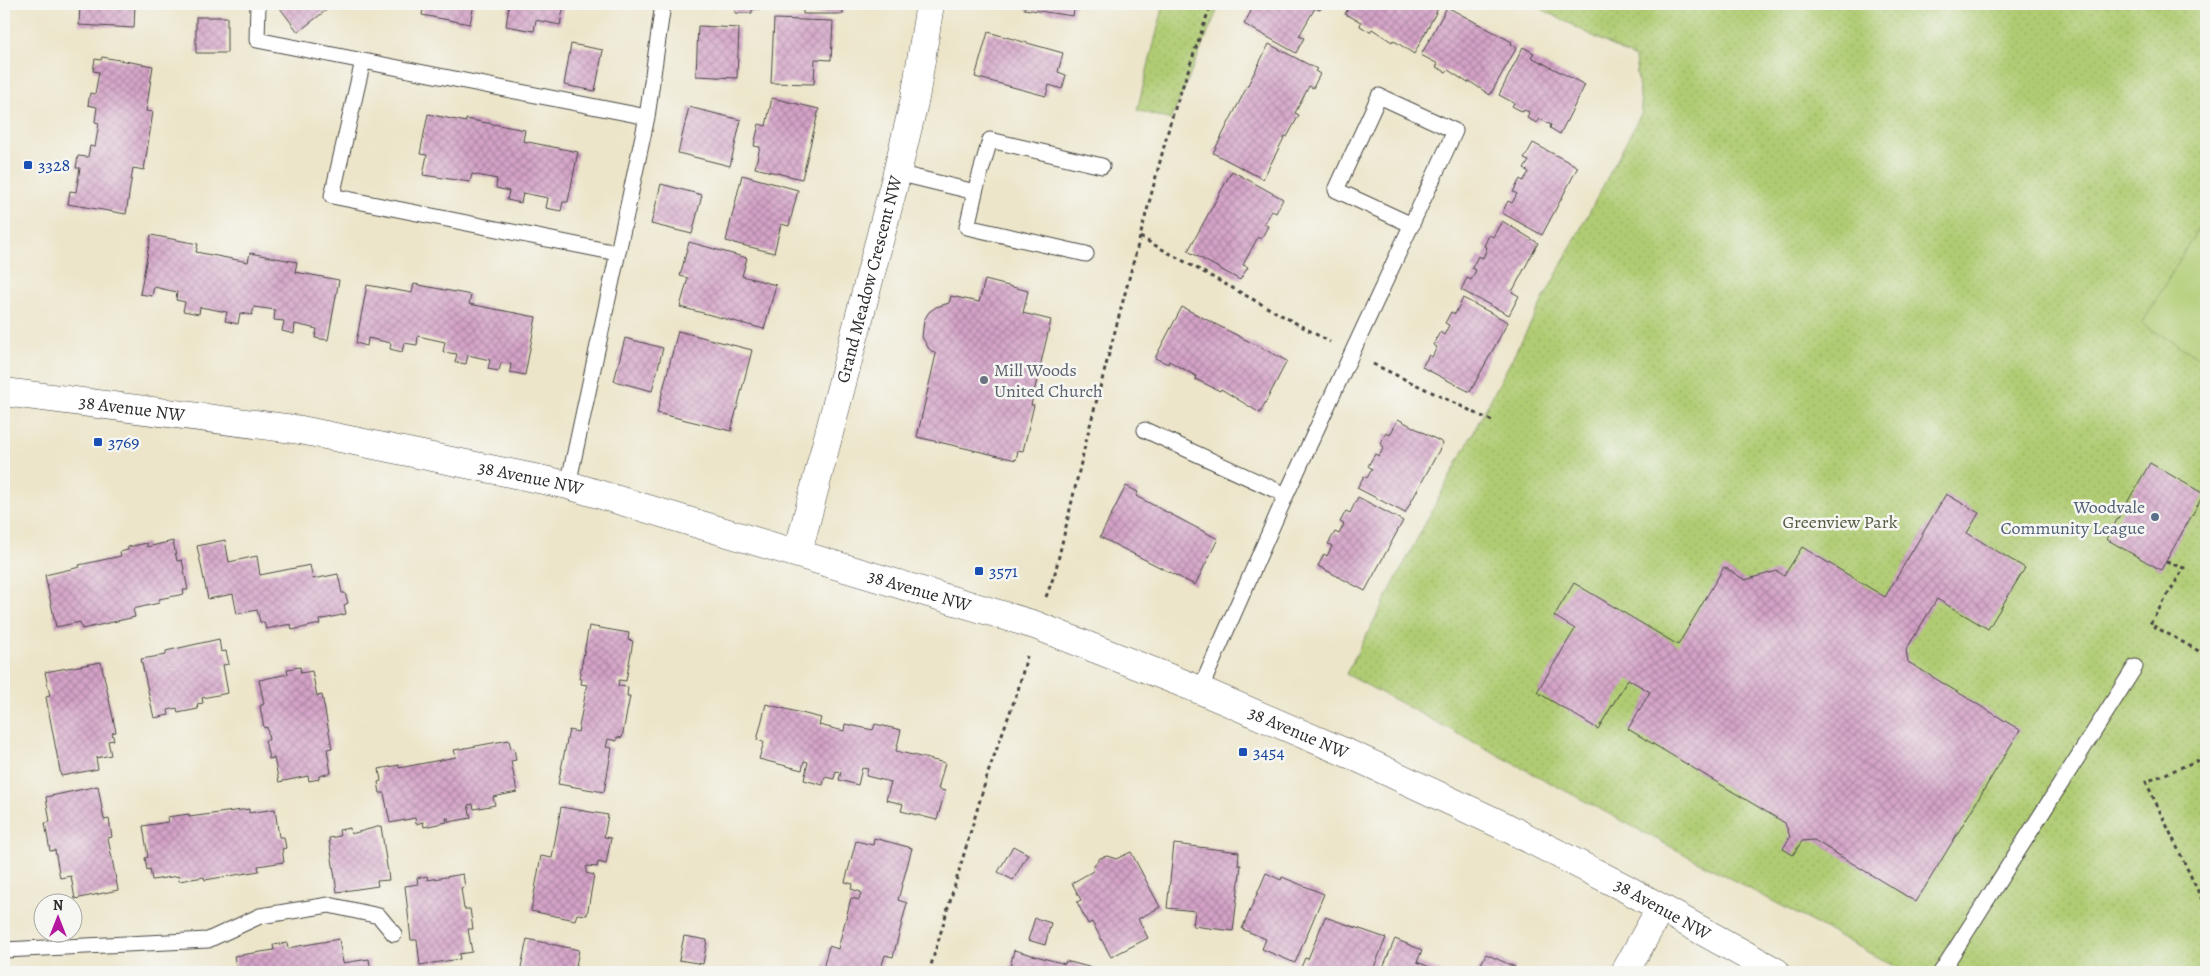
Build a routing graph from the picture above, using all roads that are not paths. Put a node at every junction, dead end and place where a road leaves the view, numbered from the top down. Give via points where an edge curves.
1 (258, 4) edge
2 (663, 4) edge
3 (930, 4) edge
4 (363, 61) junction
5 (647, 117) junction
6 (1102, 166) dead end
7 (897, 173) junction
8 (975, 192) junction
9 (1412, 225) junction
10 (617, 253) junction
11 (1086, 254) dead end
12 (4, 392) edge
13 (1145, 430) dead end
14 (568, 485) junction
15 (1286, 495) junction
16 (798, 552) junction
17 (2135, 667) dead end
18 (1200, 690) junction
19 (1660, 909) junction
20 (394, 934) dead end
21 (4, 950) edge
22 (1625, 972) edge
23 (1776, 972) edge
24 (1941, 972) edge

1 - 4 lane via 257,40
2 - 5 lane
3 - 7 street, Grand Meadow Crescent NW via 915,98
4 - 5 lane
4 - 10 lane via 332,196
5 - 10 lane
6 - 8 lane via 990,140
7 - 8 lane
7 - 16 street, Grand Meadow Crescent NW
8 - 11 lane via 967,226
9 - 9 lane via 1455,131 1379,96 1336,190
9 - 15 lane
10 - 14 lane
12 - 14 street, 38 Avenue NW via 301,430
13 - 15 lane
14 - 16 street, 38 Avenue NW
15 - 18 lane
16 - 18 street, 38 Avenue NW via 1035,625
17 - 24 lane
18 - 19 street, 38 Avenue NW via 1496,822
19 - 22 street
19 - 23 street, 38 Avenue NW
20 - 21 lane via 379,916 329,905 260,916 208,940

